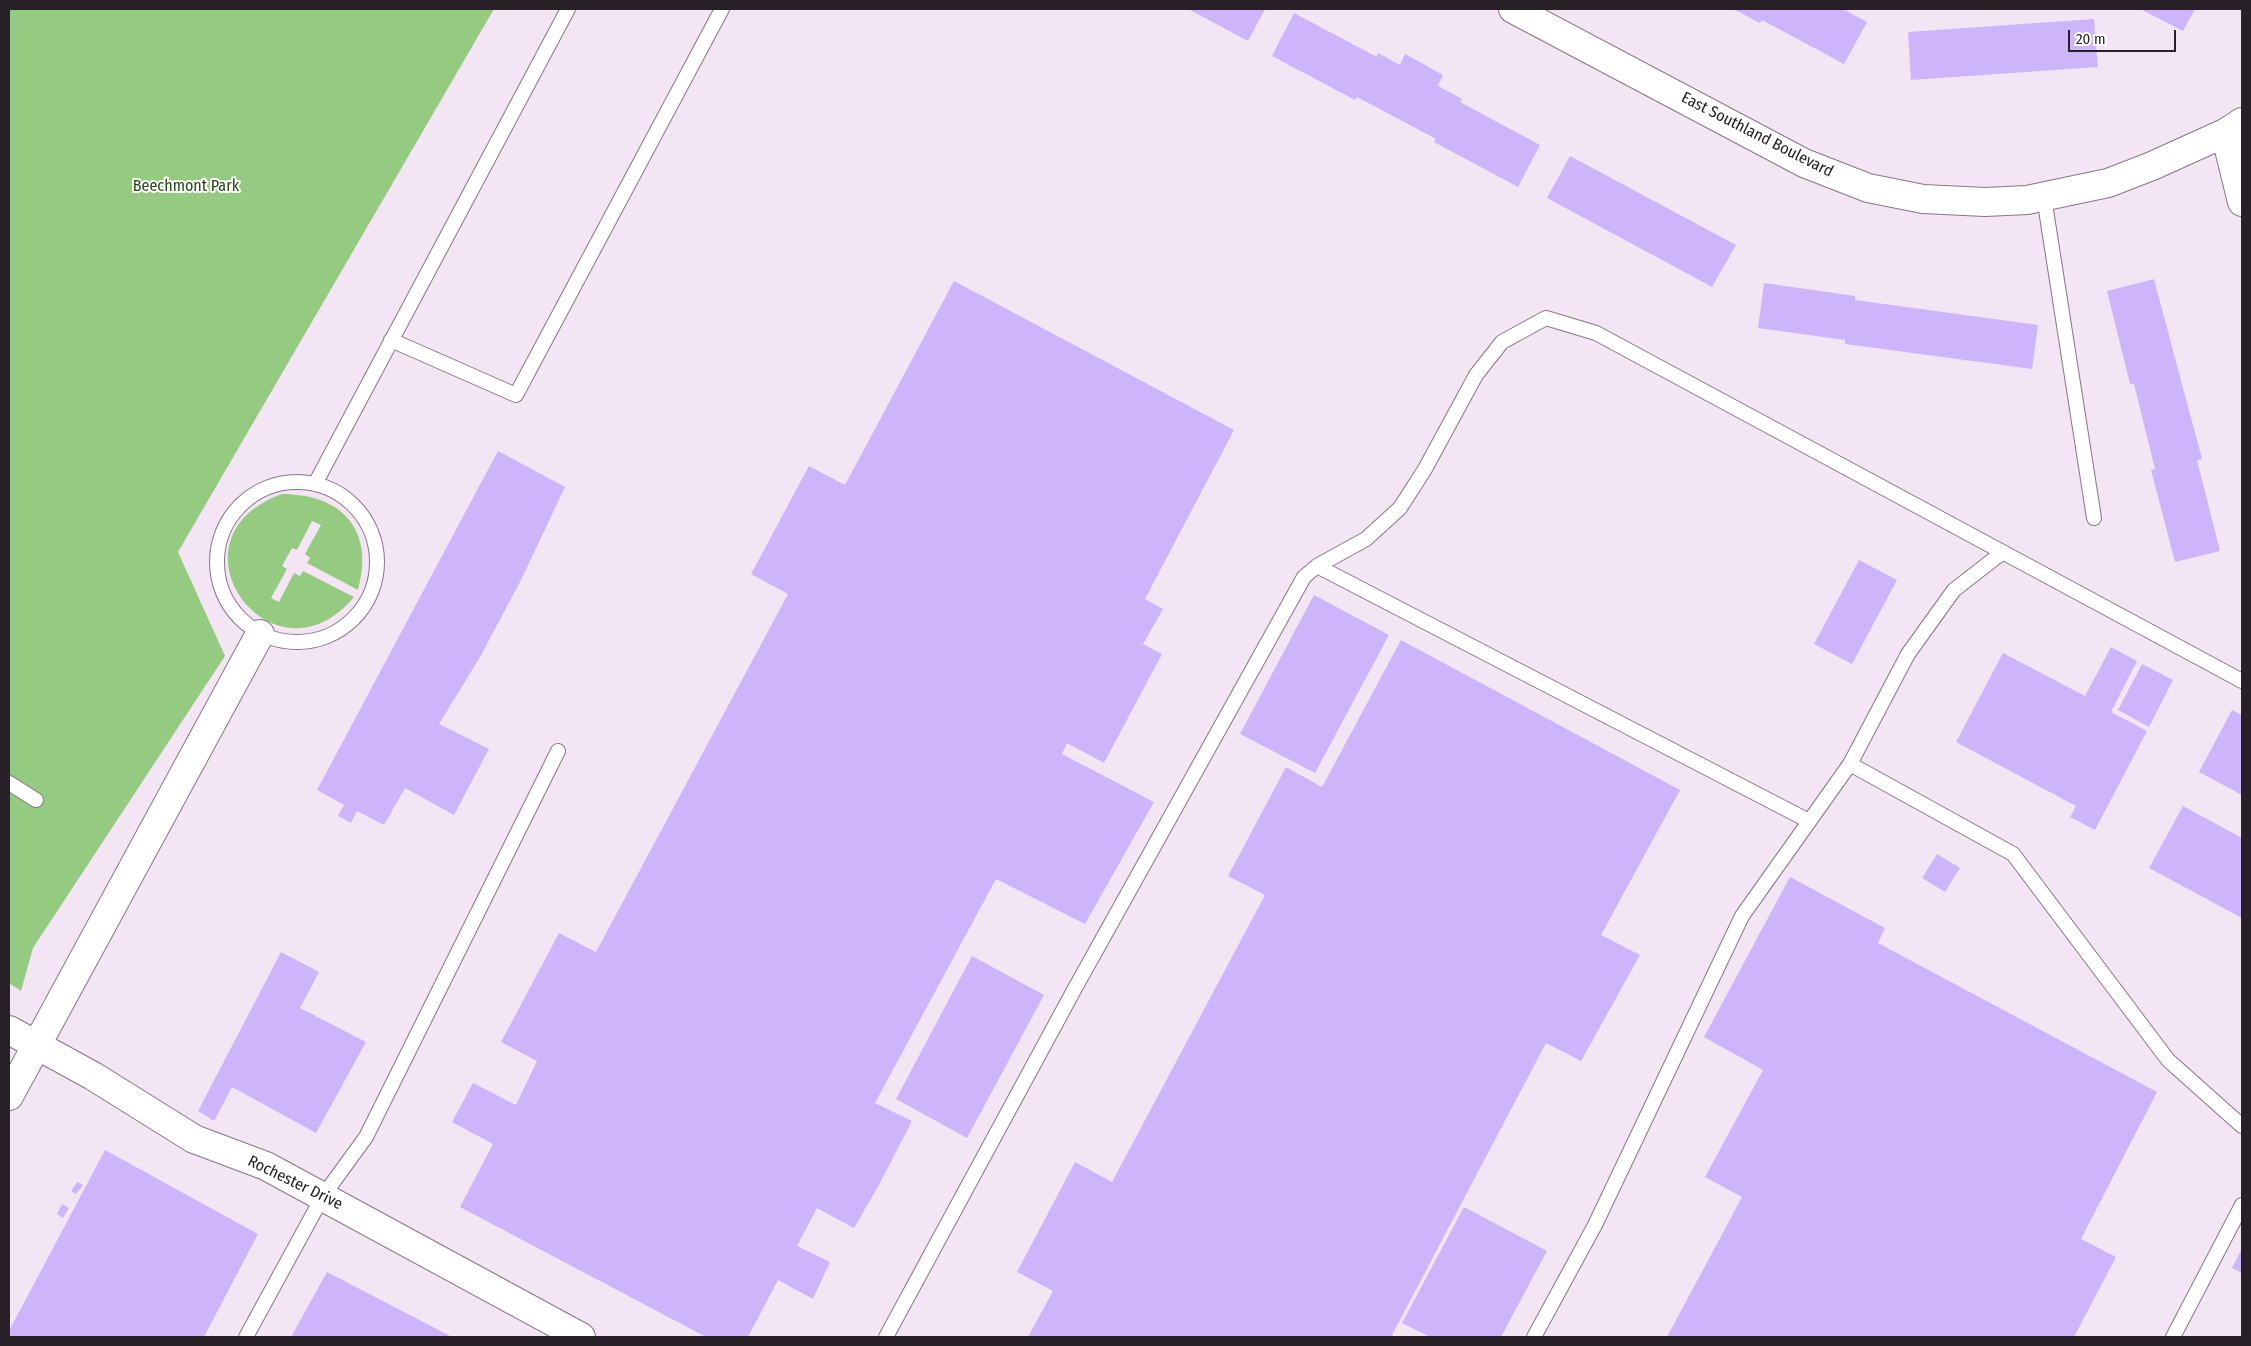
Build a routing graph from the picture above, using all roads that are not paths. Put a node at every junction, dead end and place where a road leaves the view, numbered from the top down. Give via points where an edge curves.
1 (568, 9) edge
2 (722, 9) edge
3 (1513, 9) edge
4 (2234, 127) edge
5 (2044, 196) junction
6 (2242, 202) edge
7 (391, 340) junction
8 (315, 484) junction
9 (2094, 518) dead end
10 (2003, 552) junction
11 (1318, 566) junction
12 (260, 634) junction
13 (2242, 681) edge
14 (558, 751) dead end
15 (1850, 764) junction
16 (9, 783) edge
17 (36, 800) dead end
18 (1809, 821) junction
19 (9, 1030) edge
20 (36, 1044) junction
21 (9, 1096) edge
22 (2242, 1126) edge
23 (323, 1196) junction
24 (2242, 1205) edge
25 (246, 1337) edge
26 (581, 1337) edge
27 (886, 1337) edge
28 (1534, 1337) edge
29 (2173, 1337) edge

1 - 7 lane
2 - 7 lane via 516,395
3 - 5 street, East Southland Boulevard via 1804,163 1868,188 1941,200 2027,200
4 - 5 street, East Southland Boulevard via 2108,183
4 - 6 street
5 - 9 lane
7 - 8 lane
8 - 12 lane via 306,481 277,483 251,494 231,514 219,539 216,566 222,594 238,617
8 - 12 lane via 332,489 353,504 368,524 376,548 376,574 369,598 355,618 334,634 310,642 285,642
10 - 11 lane via 1596,333 1546,318 1502,342 1476,375 1400,508 1366,539
10 - 13 lane
10 - 15 lane via 1954,590 1908,654
11 - 18 lane
11 - 27 lane via 1304,577
12 - 20 street
14 - 23 lane via 366,1137
15 - 18 lane
15 - 22 lane via 2013,854 2168,1060
16 - 17 lane
18 - 28 lane via 1742,916 1595,1225
19 - 20 street, Rochester Drive
20 - 21 street
20 - 23 street, Rochester Drive via 194,1138 266,1166
23 - 25 lane
23 - 26 street, Rochester Drive
24 - 29 lane

